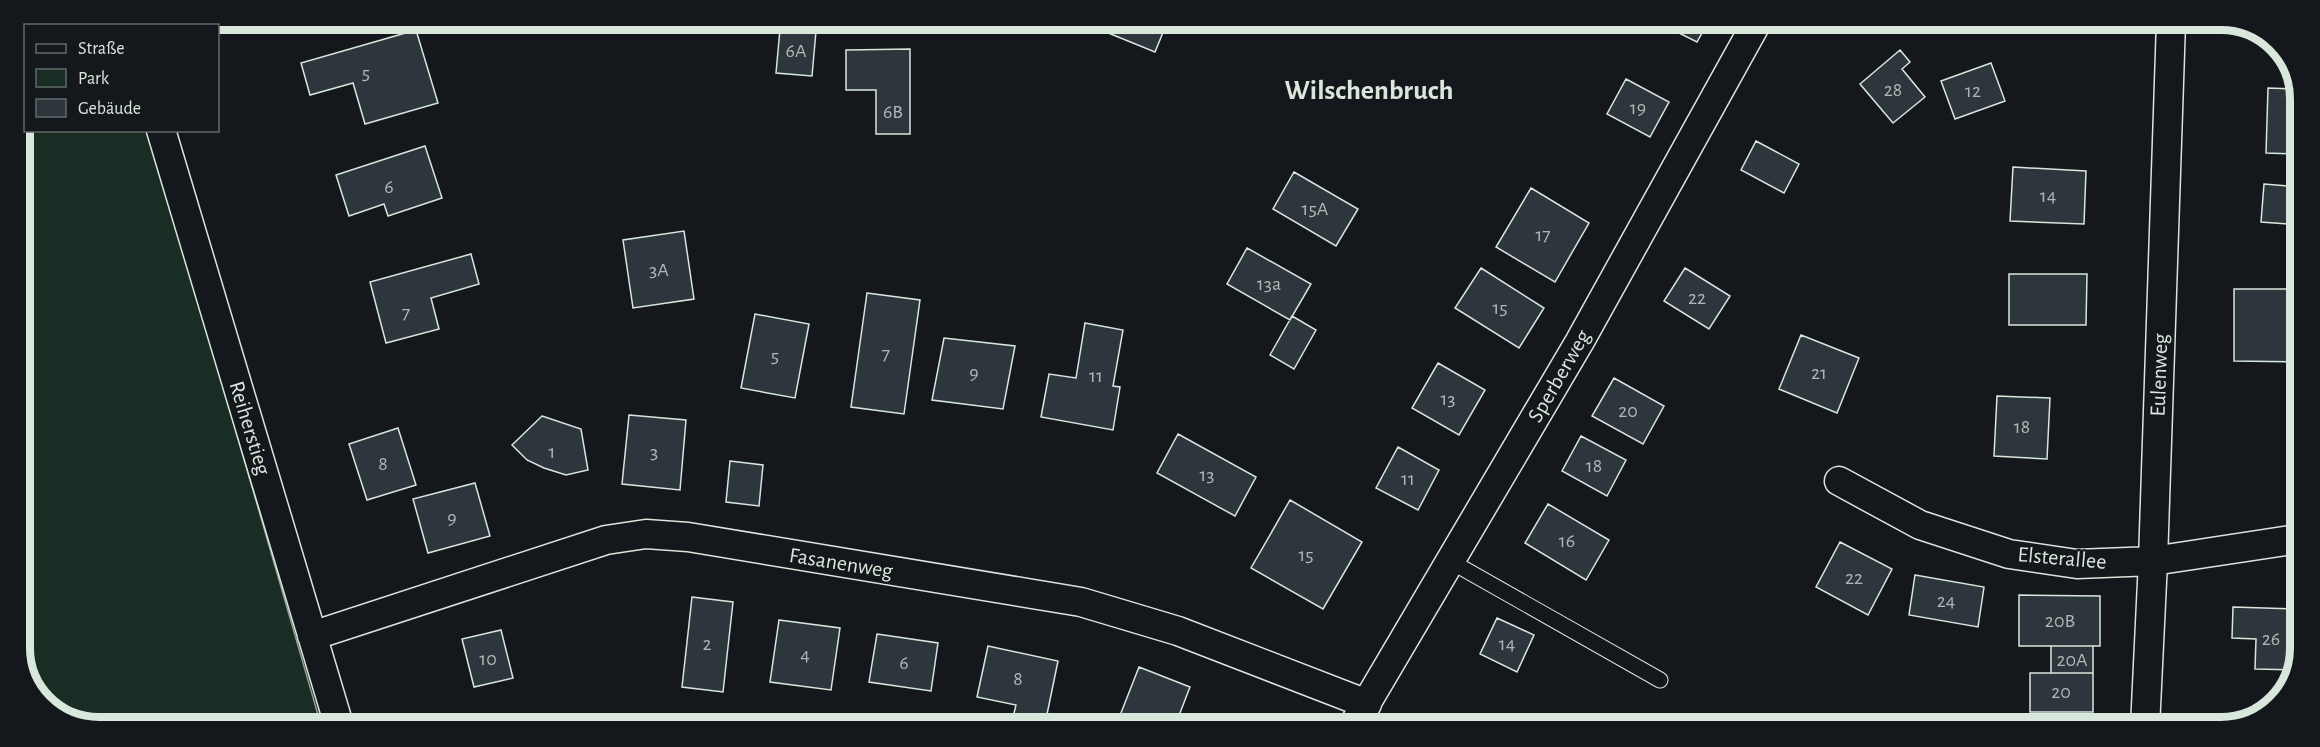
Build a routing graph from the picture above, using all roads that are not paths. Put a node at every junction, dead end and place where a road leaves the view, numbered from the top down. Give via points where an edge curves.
1 (1753, 30) edge
2 (2170, 30) edge
3 (162, 132) edge
4 (1839, 481) dead end
5 (2290, 540) edge
6 (1450, 561) junction
7 (2153, 561) junction
8 (312, 636) junction
9 (1660, 680) dead end
10 (1360, 715) edge
11 (337, 717) edge
12 (2145, 717) edge

1 - 6 street, Sperberweg via 1580,341
2 - 7 street, Eulenweg
3 - 8 street, Reiherstieg
4 - 7 street, Elsterallee via 1920,525 2009,554 2076,564
5 - 7 street, Elsterallee
6 - 9 lane
6 - 10 street, Sperberweg
7 - 12 street, Eulenweg
8 - 10 street, Fasanenweg via 606,540 646,534 688,537 1081,602 1178,631
8 - 11 street, Reiherstieg

